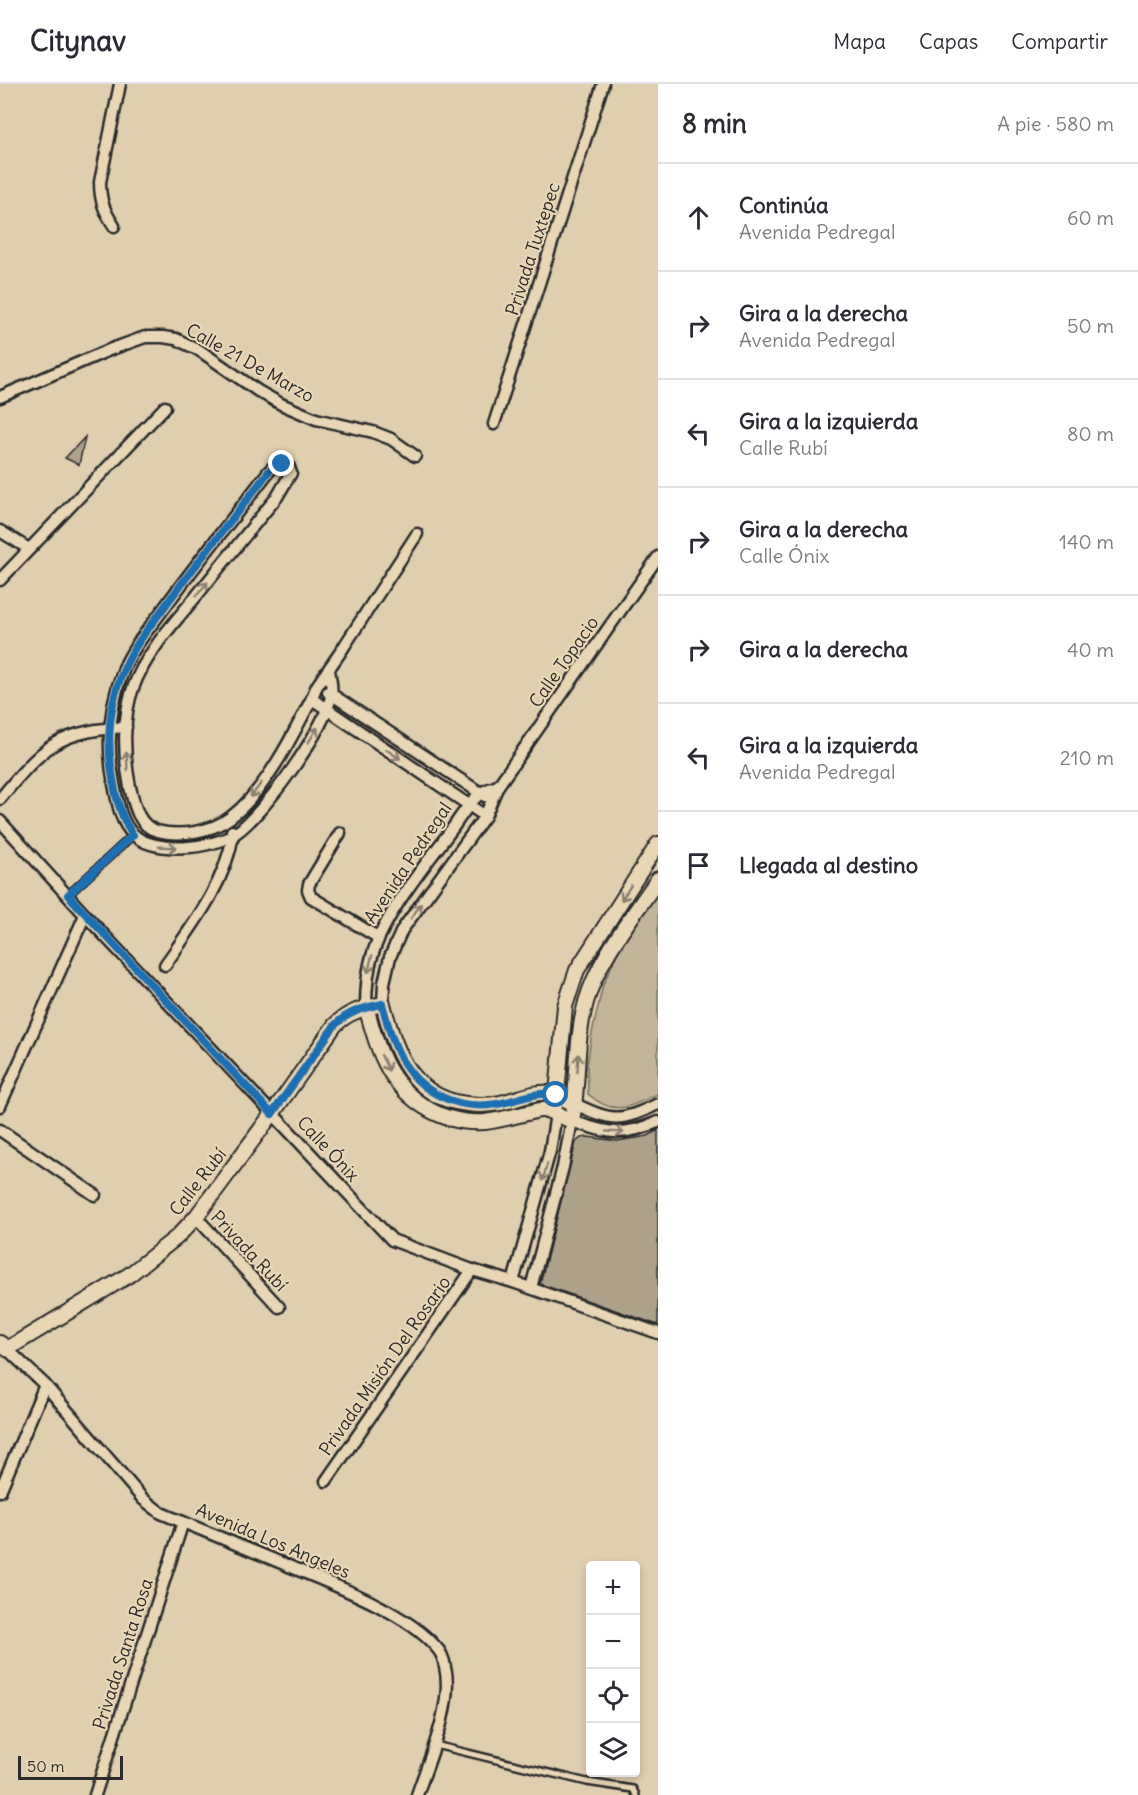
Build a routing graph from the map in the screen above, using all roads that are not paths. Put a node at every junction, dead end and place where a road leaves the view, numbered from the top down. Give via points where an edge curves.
1 (120, 84) edge
2 (603, 84) edge
3 (114, 226) dead end
4 (0, 397) edge
5 (165, 407) dead end
6 (494, 424) dead end
7 (415, 456) dead end
8 (0, 531) edge
9 (417, 534) dead end
10 (29, 549) junction
11 (658, 557) edge
12 (0, 580) edge
13 (329, 669) junction
14 (317, 686) junction
15 (332, 695) junction
16 (312, 699) junction
17 (327, 709) junction
18 (126, 726) junction
19 (109, 728) junction
20 (498, 786) junction
21 (481, 793) junction
22 (0, 799) edge
23 (492, 801) junction
24 (469, 806) junction
25 (485, 816) junction
26 (228, 819) junction
27 (0, 821) edge
28 (340, 833) dead end
29 (133, 835) junction
30 (233, 835) junction
31 (658, 844) edge
32 (658, 879) edge
33 (68, 895) junction
34 (85, 915) junction
35 (379, 938) junction
36 (165, 965) dead end
37 (382, 1004) junction
38 (366, 1007) junction
39 (556, 1095) junction
40 (575, 1104) junction
41 (658, 1104) edge
42 (0, 1106) edge
43 (272, 1114) junction
44 (556, 1114) junction
45 (572, 1121) junction
46 (658, 1122) edge
47 (0, 1130) edge
48 (94, 1196) dead end
49 (196, 1217) junction
50 (472, 1270) junction
51 (513, 1282) junction
52 (531, 1288) junction
53 (279, 1307) dead end
54 (658, 1333) edge
55 (3, 1346) edge
56 (45, 1385) junction
57 (326, 1481) dead end
58 (0, 1491) edge
59 (183, 1522) junction
60 (434, 1744) junction
61 (95, 1795) edge
62 (417, 1795) edge
63 (636, 1795) edge

1 - 3 street via 100,182 103,208
2 - 6 street, Privada Tuxtepec
4 - 7 street, Calle 21 De Marzo via 109,350 146,337 163,337 199,350 281,404 316,419 373,432
5 - 10 street
8 - 10 street
9 - 13 street
10 - 12 street
11 - 20 street, Calle Topacio
13 - 14 street
13 - 15 street
14 - 15 street
14 - 16 street
15 - 17 street
15 - 21 street
16 - 17 street, Avenida Pedregal
16 -> 26 street via 271,769 246,803
17 -> 24 street, Avenida Pedregal
30 -> 17 street via 266,803 303,752
18 - 19 street
18 -> 19 street via 132,690 148,658 277,497 290,477 288,465 278,464 269,471 137,645 116,692
26 -> 18 street via 180,834 159,832 145,824 134,805
19 - 22 street via 77,734 52,745
19 - 29 street via 115,792 124,823
20 - 21 street
20 - 23 street, Calle Topacio
21 - 23 street
21 - 24 street, Avenida Pedregal
23 - 25 street, Avenida Pedregal
24 - 25 street, Avenida Pedregal
24 - 35 street, Avenida Pedregal via 423,867
37 -> 25 street, Avenida Pedregal via 390,957 402,930
26 - 30 street
27 - 33 street, Calle Ónix
28 - 35 street via 308,890 311,897
29 -> 30 street via 148,844 168,848 206,844
29 - 33 lane
30 - 36 street via 210,898
31 -> 39 street via 576,970 565,1006
40 -> 32 street via 581,1028 595,977
33 - 34 street, Calle Ónix
34 - 42 street
34 - 43 street, Calle Ónix
35 -> 38 street, Avenida Pedregal via 368,972
37 - 38 street, Calle Rubí
37 - 39 street, Avenida Pedregal via 400,1058 414,1079 430,1092 476,1105 499,1104 539,1093
38 - 43 street, Calle Rubí via 344,1016 335,1025
38 -> 44 street, Avenida Pedregal via 390,1072 406,1093 430,1111 475,1122 540,1110
39 - 40 street, Avenida Pedregal
39 - 44 street
40 - 41 street, Avenida Pedregal via 616,1118
40 - 45 street
43 - 49 street, Calle Rubí
43 - 50 street, Calle Ónix via 392,1240
44 - 45 street, Avenida Pedregal
44 -> 51 street via 548,1160
45 -> 46 street, Avenida Pedregal via 615,1133 639,1130
45 - 52 street
47 - 48 street
49 - 53 street, Privada Rubí
49 - 55 street, Calle Rubí via 129,1275
50 - 51 street, Calle Ónix
50 - 57 street, Privada Misión Del Rosario
51 - 52 street, Calle Ónix
52 - 54 street, Calle Ónix
55 - 56 street, Avenida Los Angeles
56 - 58 street
56 - 59 street, Avenida Los Angeles via 143,1499 161,1513
59 - 60 street, Avenida Los Angeles via 372,1603 435,1646 442,1655 448,1682
59 - 61 street, Privada Santa Rosa
60 - 62 street, Avenida Los Angeles
60 - 63 lane via 587,1782 633,1789

